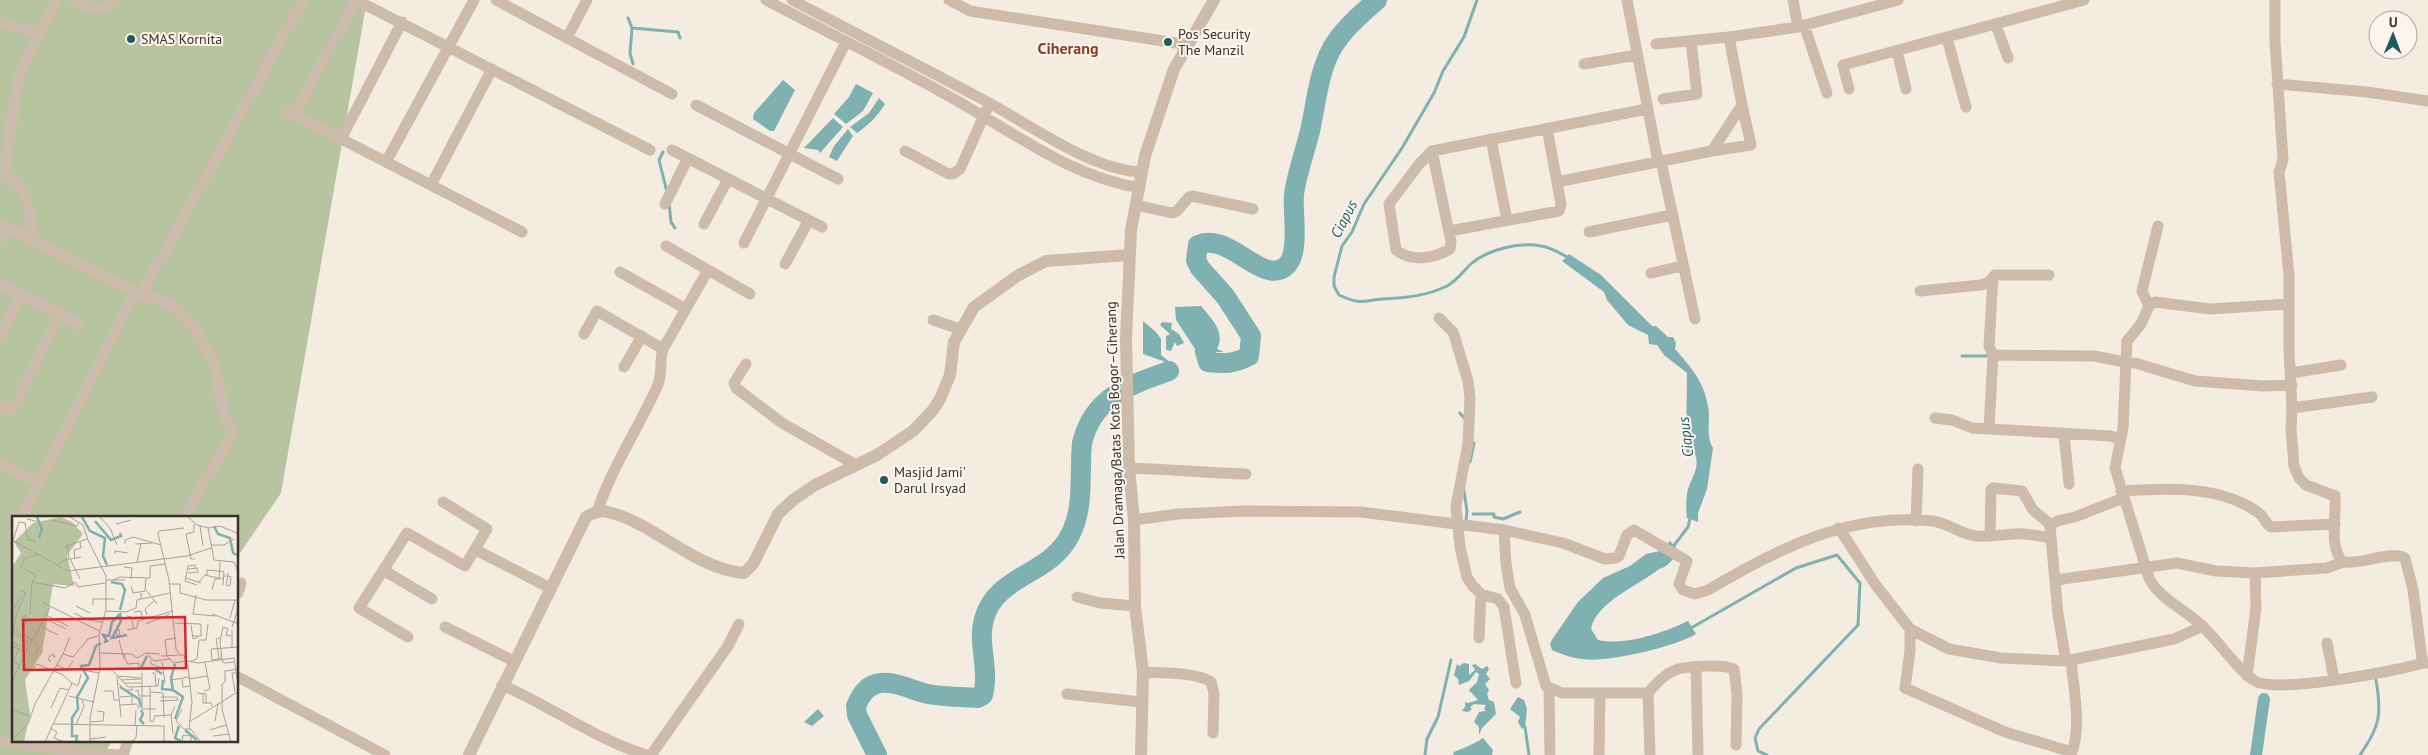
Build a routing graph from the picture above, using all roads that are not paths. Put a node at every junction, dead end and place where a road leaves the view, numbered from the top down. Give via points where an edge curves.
1 (56, 0) edge
2 (73, 0) edge
3 (114, 0) edge
4 (303, 0) edge
5 (356, 0) edge
6 (474, 0) edge
7 (496, 0) edge
8 (587, 0) edge
9 (766, 0) edge
10 (792, 0) edge
11 (949, 0) edge
12 (1214, 0) edge
13 (1627, 0) edge
14 (1793, 0) edge
15 (1898, 0) edge
16 (2084, 0) edge
17 (2275, 0) edge
18 (961, 3) edge
19 (0, 22) edge
20 (402, 22) junction
21 (1996, 25) junction
22 (1801, 26) junction
23 (40, 34) junction
24 (1729, 37) junction
25 (567, 38) junction
26 (1947, 38) junction
27 (1691, 41) junction
28 (846, 42) junction
29 (1656, 44) dead end
30 (1189, 45) junction
31 (448, 46) junction
32 (1897, 51) junction
33 (1637, 55) junction
34 (2008, 58) dead end
35 (1584, 64) dead end
36 (492, 69) junction
37 (2277, 84) junction
38 (1850, 89) dead end
39 (1906, 90) dead end
40 (1827, 93) dead end
41 (672, 94) dead end
42 (1663, 99) dead end
43 (2428, 102) edge
44 (991, 104) junction
45 (696, 105) dead end
46 (1742, 105) junction
47 (1966, 107) dead end
48 (1648, 109) junction
49 (984, 115) junction
50 (1547, 128) junction
51 (341, 139) junction
52 (1491, 139) junction
53 (650, 150) dead end
54 (672, 150) dead end
55 (905, 151) dead end
56 (1432, 151) junction
57 (1712, 151) junction
58 (790, 154) junction
59 (688, 158) junction
60 (1660, 161) junction
61 (386, 162) junction
62 (1114, 167) junction
63 (1142, 172) junction
64 (728, 179) junction
65 (838, 179) dead end
66 (1108, 181) junction
67 (1557, 182) junction
68 (431, 185) junction
69 (1140, 188) junction
70 (767, 198) junction
71 (665, 204) dead end
72 (1136, 205) junction
73 (1253, 209) dead end
74 (1672, 215) junction
75 (809, 220) junction
76 (1507, 220) junction
77 (704, 224) dead end
78 (3, 225) edge
79 (2158, 226) dead end
80 (822, 227) dead end
81 (1449, 231) junction
82 (522, 232) dead end
83 (1589, 232) dead end
84 (0, 239) edge
85 (33, 240) junction
86 (744, 244) dead end
87 (666, 246) dead end
88 (1130, 255) junction
89 (786, 264) dead end
90 (1683, 266) junction
91 (708, 270) junction
92 (620, 272) dead end
93 (1651, 273) dead end
94 (2049, 275) dead end
95 (1993, 277) junction
96 (0, 283) edge
97 (1920, 291) dead end
98 (21, 294) junction
99 (138, 294) junction
100 (750, 294) dead end
101 (2289, 304) junction
102 (2149, 306) junction
103 (686, 309) junction
104 (60, 315) junction
105 (1439, 318) dead end
106 (1695, 319) dead end
107 (933, 320) dead end
108 (78, 324) dead end
109 (960, 329) junction
110 (584, 334) dead end
111 (0, 336) edge
112 (642, 336) junction
113 (663, 349) junction
114 (1993, 355) junction
115 (2130, 363) junction
116 (746, 364) dead end
117 (2341, 365) dead end
118 (624, 367) dead end
119 (2291, 373) junction
120 (2292, 385) junction
121 (2372, 397) dead end
122 (0, 406) edge
123 (2292, 408) junction
124 (1935, 418) dead end
125 (1989, 429) junction
126 (2064, 434) junction
127 (2120, 440) junction
128 (0, 464) edge
129 (856, 465) junction
130 (1129, 468) junction
131 (1918, 469) dead end
132 (1246, 474) dead end
133 (39, 483) junction
134 (2069, 484) dead end
135 (2122, 494) junction
136 (443, 502) dead end
137 (188, 512) dead end
138 (597, 512) junction
139 (23, 516) edge
140 (1134, 520) junction
141 (1916, 521) junction
142 (1458, 524) junction
143 (2335, 524) junction
144 (2051, 525) junction
145 (1839, 528) junction
146 (1504, 530) junction
147 (1990, 536) junction
148 (2051, 538) junction
149 (476, 550) junction
150 (2343, 562) junction
151 (2147, 567) junction
152 (383, 570) junction
153 (2256, 573) junction
154 (2056, 580) junction
155 (550, 588) junction
156 (1481, 594) junction
157 (1077, 597) dead end
158 (432, 599) dead end
159 (1135, 606) junction
160 (739, 624) dead end
161 (2203, 626) junction
162 (445, 627) dead end
163 (1910, 629) junction
164 (408, 637) dead end
165 (1479, 638) dead end
166 (2327, 643) dead end
167 (514, 661) junction
168 (2068, 661) junction
169 (2426, 663) edge
170 (1696, 668) junction
171 (1143, 672) junction
172 (2248, 676) junction
173 (239, 678) edge
174 (2334, 679) junction
175 (1516, 683) dead end
176 (502, 685) junction
177 (1549, 689) junction
178 (1648, 693) junction
179 (1067, 694) dead end
180 (1600, 694) junction
181 (1141, 702) junction
182 (1212, 733) dead end
183 (14, 742) edge
184 (128, 742) edge
185 (41, 744) edge
186 (1736, 745) dead end
187 (2071, 754) edge
188 (385, 755) edge
189 (469, 755) edge
190 (646, 755) edge
191 (652, 755) edge
192 (1141, 755) edge
193 (1550, 755) edge
194 (1599, 755) edge
195 (1650, 755) edge
196 (1698, 755) edge

1 - 23 street
2 - 3 street via 100,9 110,6
4 - 99 street
5 - 20 street
5 - 51 street via 290,113
6 - 31 street
7 - 25 street
8 - 25 street
9 - 28 street
10 - 44 street
11 - 18 street
12 - 30 street, Jalan Dramaga/Batas Kota Bogor–Ciherang
13 - 33 street
14 - 22 street
15 - 22 street
16 - 21 street
17 - 37 street
18 - 30 street via 970,11
19 - 23 street
20 - 31 street
20 - 51 street
21 - 26 street
21 - 34 street
22 - 24 street
22 - 40 street
23 - 85 street via 20,75 4,170 30,205
24 - 27 street
24 - 46 street
25 - 41 street
26 - 32 street
26 - 47 street
27 - 29 street
27 - 42 street via 1696,94
28 - 49 street
28 - 58 street
30 - 63 street, Jalan Dramaga/Batas Kota Bogor–Ciherang via 1174,69
31 - 36 street
31 - 61 street
32 - 38 street via 1843,65
32 - 39 street
33 - 35 street
33 - 48 street
36 - 53 street
36 - 68 street
37 - 43 street via 2366,92
37 - 101 street via 2282,160 2279,172 2288,254
44 - 49 street
44 - 62 street via 1068,147
45 - 58 street
46 - 57 street
46 - 57 street via 1751,145
48 - 50 street
48 - 60 street
49 - 55 street via 960,169 953,174
49 - 66 street via 1045,154
50 - 52 street
50 - 67 street
51 - 61 street
52 - 56 street
52 - 76 street
54 - 59 street
56 - 81 street
56 - 81 street via 1389,204 1396,250 1420,258 1441,255 1450,249
57 - 60 street
58 - 65 street
58 - 70 street
59 - 64 street
59 - 71 street
60 - 67 street
60 - 74 street
61 - 68 street
62 - 63 street
62 - 66 street
63 - 69 street, Jalan Dramaga/Batas Kota Bogor–Ciherang
64 - 70 street
64 - 77 street
66 - 69 street
67 - 76 street via 1562,204 1559,212
68 - 82 street
69 - 72 street, Jalan Dramaga/Batas Kota Bogor–Ciherang
70 - 75 street
70 - 86 street
72 - 73 street via 1172,213 1192,196
72 - 88 street, Jalan Dramaga/Batas Kota Bogor–Ciherang
74 - 83 street
74 - 90 street
75 - 80 street
75 - 89 street
76 - 81 street
78 - 84 street
78 - 85 street
79 - 102 street via 2142,291
85 - 99 street
87 - 91 street
88 - 109 street via 1056,259 1037,264 974,307
88 - 130 street, Jalan Dramaga/Batas Kota Bogor–Ciherang via 1125,318
90 - 93 street
90 - 106 street
91 - 100 street
91 - 103 street
92 - 103 street
94 - 95 street
95 - 97 street via 1981,285
95 - 114 street via 1989,346
96 - 98 street
98 - 104 street
98 - 111 street
99 - 133 street
99 - 137 street via 171,304 194,327 213,358 225,417 233,428
101 - 102 street via 2210,309 2158,302
101 - 119 street
102 - 115 street via 2141,324 2127,341
103 - 113 street
104 - 108 street
104 - 122 street via 12,412
105 - 142 street via 1453,332 1470,388 1468,444 1456,506
107 - 109 street
109 - 129 street via 954,342 948,381 933,410 914,431
110 - 112 street via 598,311
112 - 113 street
112 - 118 street
113 - 138 street via 659,384 614,470
114 - 115 street via 2094,356
114 - 125 street
115 - 120 street via 2195,381
115 - 127 street
116 - 129 street via 734,383 736,388 782,423
117 - 119 street
119 - 120 street
120 - 123 street
121 - 123 street
123 - 143 street via 2291,438 2296,472 2306,485 2334,494
124 - 125 street via 1952,420 1968,428
125 - 126 street
126 - 127 street via 2111,436
126 - 134 street
127 - 135 street via 2115,468
128 - 133 street
129 - 138 street via 815,485 785,507 753,564 744,573 704,561 641,526 608,512
130 - 132 street
130 - 140 street, Jalan Dramaga/Batas Kota Bogor–Ciherang
131 - 141 street
133 - 139 street
135 - 143 street via 2166,489 2211,494 2231,499 2258,513 2270,527
135 - 144 street
135 - 151 street
136 - 149 street via 487,528
138 - 155 street via 586,516 582,522
140 - 142 street via 1178,514 1286,510 1361,512
140 - 159 street, Jalan Dramaga/Batas Kota Bogor–Ciherang
141 - 145 street
141 - 147 street via 1938,522 1969,535
142 - 146 street
142 - 156 street via 1467,577
143 - 150 street via 2337,552
144 - 147 street via 2033,510 2021,490 1993,488
144 - 148 street
145 - 146 street via 1802,541 1695,594 1680,588 1679,581 1687,562 1632,529 1619,556 1609,559 1563,543
145 - 163 street via 1875,584
146 - 177 street via 1510,588 1525,615 1540,674
147 - 148 street via 2026,534
148 - 154 street
149 - 152 street via 465,566 407,533
149 - 155 street
150 - 153 street via 2327,568
150 - 169 street via 2404,556
151 - 153 street via 2177,562 2216,571
151 - 154 street
151 - 161 street via 2152,584 2159,593
152 - 158 street
152 - 164 street via 359,608
153 - 172 street via 2256,608
154 - 168 street via 2060,626
155 - 167 street
156 - 165 street
156 - 175 street via 1498,599 1504,607
157 - 159 street
159 - 171 street, Jalan Dramaga/Batas Kota Bogor–Ciherang
160 - 191 street via 728,646
161 - 168 street via 2174,639
161 - 172 street
162 - 167 street
163 - 168 street via 1942,647 1961,652 2001,658
163 - 187 street via 1905,688 2005,732
166 - 174 street
167 - 176 street
168 - 187 street via 2076,710
169 - 174 street
170 - 178 street via 1675,670
170 - 186 street via 1730,667 1734,670
170 - 196 street
171 - 181 street, Jalan Dramaga/Batas Kota Bogor–Ciherang
171 - 182 street via 1186,675 1211,682 1214,693
172 - 174 street via 2263,685
173 - 188 street
176 - 189 street
176 - 190 street via 586,730
177 - 180 street via 1562,693
177 - 193 street
178 - 180 street
178 - 195 street
179 - 181 street
180 - 194 street
181 - 192 street, Jalan Dramaga/Batas Kota Bogor–Ciherang
183 - 185 street
184 - 185 street via 124,755 96,754

